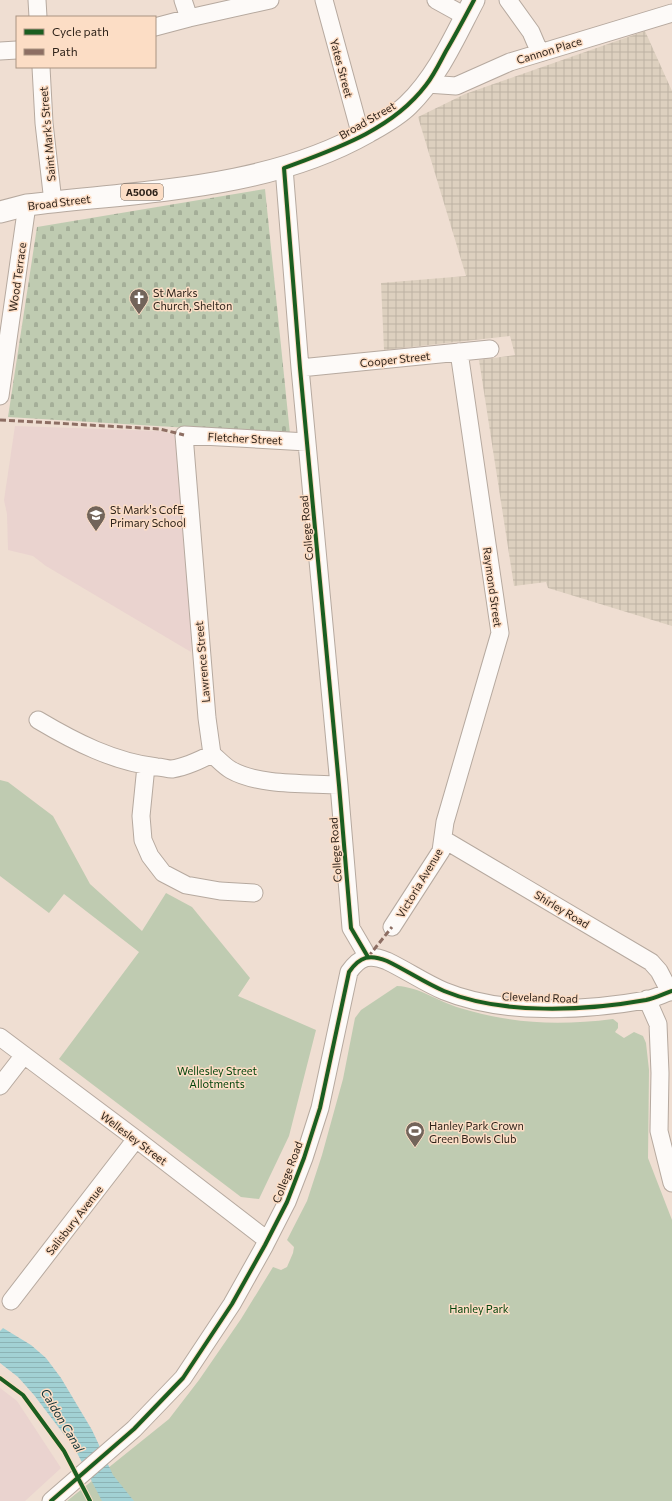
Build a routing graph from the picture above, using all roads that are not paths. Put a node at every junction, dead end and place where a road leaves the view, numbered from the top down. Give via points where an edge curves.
1 (37, 0) edge
2 (183, 0) edge
3 (270, 0) edge
4 (324, 0) edge
5 (436, 0) edge
6 (508, 0) edge
7 (470, 8) edge
8 (672, 13) edge
9 (38, 16) edge
10 (189, 18) junction
11 (156, 28) edge
12 (16, 50) edge
13 (0, 51) edge
14 (540, 53) junction
15 (41, 68) edge
16 (427, 84) junction
17 (361, 136) junction
18 (284, 168) junction
19 (53, 202) junction
20 (27, 205) junction
21 (0, 212) edge
22 (490, 349) dead end
23 (459, 352) junction
24 (300, 368) junction
25 (0, 396) edge
26 (184, 435) joint
27 (307, 442) junction
28 (38, 720) dead end
29 (212, 754) junction
30 (146, 766) junction
31 (339, 786) junction
32 (443, 839) junction
33 (254, 893) dead end
34 (392, 927) dead end
35 (368, 957) junction
36 (671, 991) edge
37 (647, 999) junction
38 (0, 1037) edge
39 (672, 1054) edge
40 (24, 1055) junction
41 (660, 1073) junction
42 (0, 1086) edge
43 (136, 1139) junction
44 (672, 1183) edge
45 (267, 1240) junction
46 (11, 1301) dead end
47 (51, 1501) edge

1 - 9 street
2 - 10 street
3 - 10 street
4 - 17 street, Yates Street
5 - 7 street
6 - 14 street via 531,32
7 - 16 main road, Broad Street / A5006
8 - 14 street, Cannon Place
10 - 11 street
12 - 13 street
14 - 16 street, Cannon Place via 510,62 456,86
15 - 19 street, Saint Mark's Street
16 - 17 main road, Broad Street / A5006 via 408,106 390,120
17 - 18 main road, Broad Street / A5006 via 331,151
18 - 19 main road, Broad Street / A5006 via 206,184
18 - 24 street, College Road
19 - 20 main road, Broad Street / A5006
20 - 21 main road, Broad Street / A5006
20 - 25 street, Wood Terrace
22 - 23 street, Cooper Street
23 - 24 street, Cooper Street
23 - 32 street, Raymond Street via 500,633 445,822
24 - 27 street, College Road
26 - 27 street, Fletcher Street
26 - 29 street, Lawrence Street via 206,710
27 - 31 street, College Road
28 - 30 street via 97,751
29 - 30 street via 172,769
29 - 31 street via 230,770 252,778
30 - 33 street via 141,816 143,840 150,856 163,873 186,885
31 - 35 street, College Road via 351,928
32 - 34 street, Victoria Avenue via 441,851
32 - 36 street, Shirley Road via 651,962
35 - 37 street, Cleveland Road via 378,957 387,961 444,991 502,1006 572,1008
35 - 45 street, College Road via 360,960 349,972 320,1108 304,1158
36 - 37 street, Cleveland Road
37 - 41 street via 658,1024
38 - 40 street, Wellesley Street
39 - 41 street
40 - 42 street
40 - 43 street, Wellesley Street
41 - 44 street via 659,1131
43 - 45 street, Wellesley Street
43 - 46 street, Salisbury Avenue
45 - 47 street, College Road via 232,1304 183,1378 134,1429

